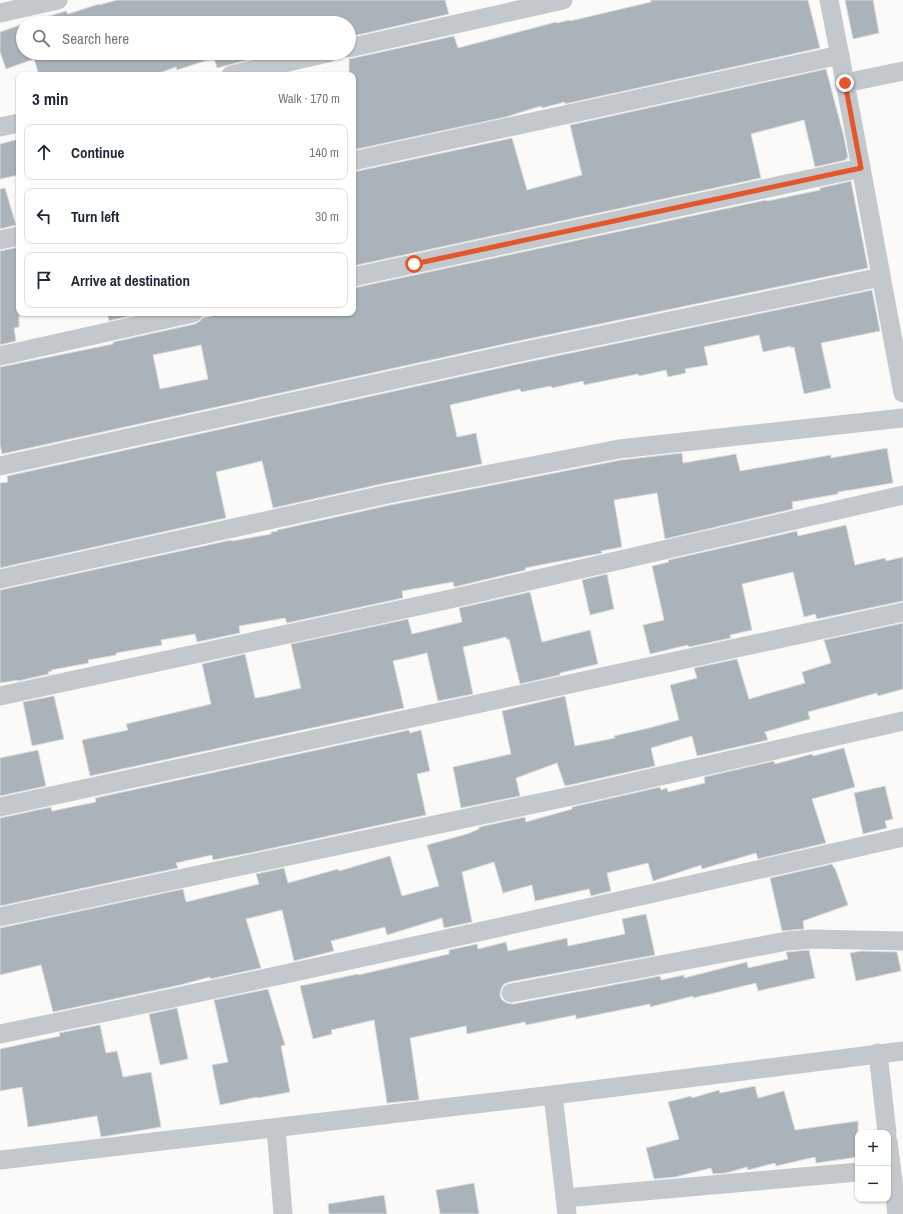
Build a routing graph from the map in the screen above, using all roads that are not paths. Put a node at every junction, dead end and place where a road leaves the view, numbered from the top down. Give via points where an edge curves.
1 (58, 0) edge
2 (563, 0) edge
3 (829, 0) edge
4 (0, 13) edge
5 (356, 46) edge
6 (840, 55) junction
7 (297, 60) edge
8 (903, 71) edge
9 (244, 72) edge
10 (845, 83) junction
11 (16, 124) edge
12 (0, 128) edge
13 (356, 160) edge
14 (861, 168) junction
15 (16, 237) edge
16 (0, 240) edge
17 (356, 276) edge
18 (881, 277) junction
19 (180, 316) edge
20 (0, 356) edge
21 (903, 393) edge
22 (903, 418) edge
23 (0, 466) edge
24 (903, 495) edge
25 (0, 579) edge
26 (903, 612) edge
27 (0, 696) edge
28 (903, 720) edge
29 (0, 807) edge
30 (903, 837) edge
31 (0, 917) edge
32 (903, 941) edge
33 (510, 993) dead end
34 (0, 1034) edge
35 (903, 1051) edge
36 (878, 1053) junction
37 (553, 1095) junction
38 (276, 1128) junction
39 (887, 1130) edge
40 (0, 1160) edge
41 (855, 1172) edge
42 (891, 1175) edge
43 (566, 1206) edge
44 (282, 1214) edge
45 (897, 1214) edge

1 - 4 street
2 - 5 street
3 - 6 street
6 - 10 street
6 - 13 street
7 - 9 street
8 - 10 street
10 - 14 street
11 - 12 street
14 - 17 street
14 - 18 street
15 - 16 street
18 - 21 street
18 - 23 street via 511,354
19 - 20 street
22 - 25 street via 619,449 388,494
24 - 27 street via 455,598
26 - 29 street
28 - 31 street via 581,794
30 - 34 street via 617,902
32 - 33 street via 787,940
35 - 36 street
36 - 37 street
36 - 39 street
37 - 38 street
37 - 43 street
38 - 40 street
38 - 44 street
41 - 43 street
42 - 45 street

